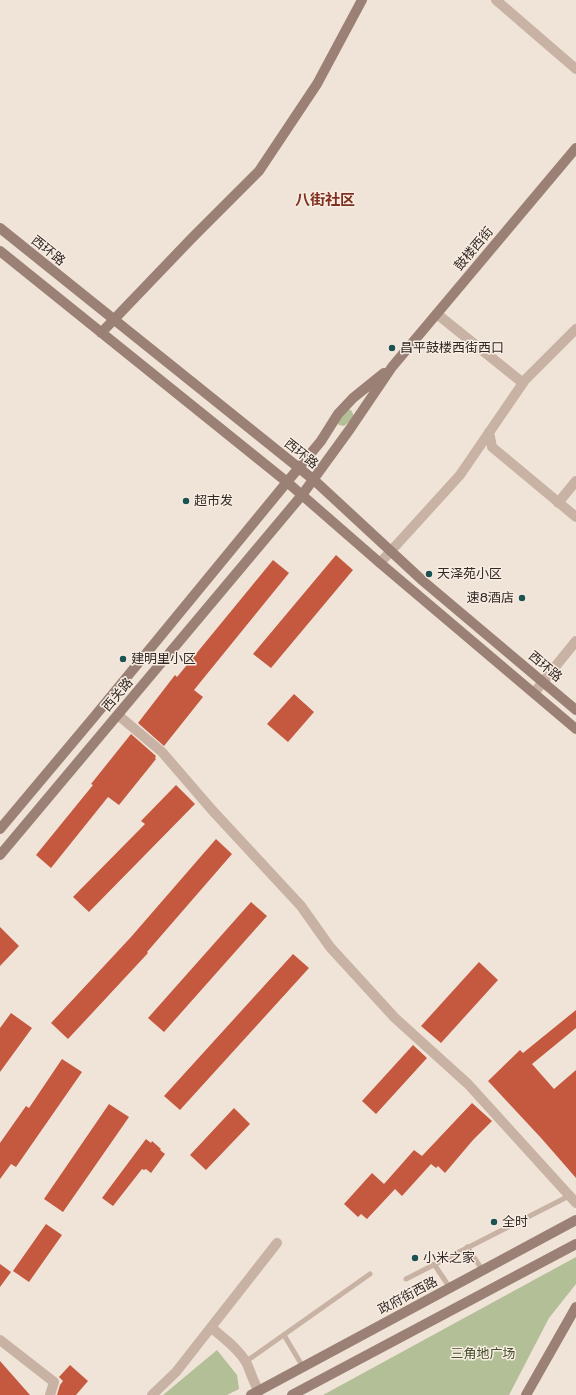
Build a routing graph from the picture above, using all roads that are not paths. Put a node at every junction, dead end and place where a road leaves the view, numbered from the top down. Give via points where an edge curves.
1 (362, 0) edge
2 (496, 0) edge
3 (576, 70) edge
4 (576, 148) edge
5 (0, 228) edge
6 (0, 251) edge
7 (437, 314) junction
8 (114, 320) junction
9 (576, 329) edge
10 (101, 333) junction
11 (392, 367) junction
12 (523, 383) junction
13 (488, 432) junction
14 (299, 469) junction
15 (314, 480) junction
16 (576, 481) edge
17 (287, 482) junction
18 (302, 495) junction
19 (558, 503) junction
20 (576, 517) edge
21 (391, 551) junction
22 (380, 563) junction
23 (576, 641) edge
24 (543, 682) junction
25 (534, 693) junction
26 (576, 710) edge
27 (118, 715) junction
28 (576, 729) edge
29 (0, 829) edge
30 (0, 855) edge
31 (573, 1200) edge
32 (576, 1220) edge
33 (277, 1243) dead end
34 (576, 1244) edge
35 (467, 1247) junction
36 (434, 1264) junction
37 (483, 1271) junction
38 (370, 1274) dead end
39 (406, 1279) dead end
40 (450, 1288) junction
41 (576, 1307) edge
42 (212, 1328) junction
43 (284, 1335) junction
44 (0, 1340) edge
45 (245, 1361) junction
46 (303, 1367) junction
47 (255, 1393) edge
48 (50, 1395) edge
49 (152, 1395) edge
50 (292, 1395) edge
51 (526, 1395) edge

1 - 8 street via 317,84 259,171
2 - 3 street
4 - 7 street, 鼓楼西街
5 - 8 street, 西环路
6 - 10 street, 西环路
7 - 11 street, 鼓楼西街
7 - 12 street
8 - 10 street
8 - 14 street, 西环路
9 - 12 street
10 - 17 street, 西环路
11 - 14 street, 鼓楼西街 via 338,414
11 - 15 street, 鼓楼西街
12 - 13 street
13 - 19 street via 492,447
13 - 21 street via 460,475
14 - 15 street, 西环路
14 - 17 street, 鼓楼西街
15 - 18 street, 鼓楼西街
15 - 21 street, 西环路
16 - 19 street
17 - 18 street, 西环路
17 - 29 street, 西关路
18 - 22 street, 西环路
18 - 27 street, 西关路
19 - 20 street
21 - 22 street
21 - 24 street, 西环路
22 - 25 street, 西环路
23 - 24 street
24 - 25 street
24 - 26 street, 西环路
25 - 28 street, 西环路
27 - 30 street, 西关路
27 - 31 street via 162,752 212,810 302,906 335,952 395,1018 468,1084
31 - 35 lane
32 - 37 street, 政府街西路
33 - 42 street
34 - 50 street
35 - 36 lane
35 - 37 lane
36 - 39 lane
36 - 40 lane
37 - 40 street, 政府街西路
38 - 43 lane
40 - 46 street, 政府街西路
41 - 51 street
42 - 45 street
42 - 49 street via 176,1372
43 - 45 lane
43 - 46 lane
44 - 48 street via 54,1382
45 - 47 street via 255,1385
46 - 47 street, 政府街西路

